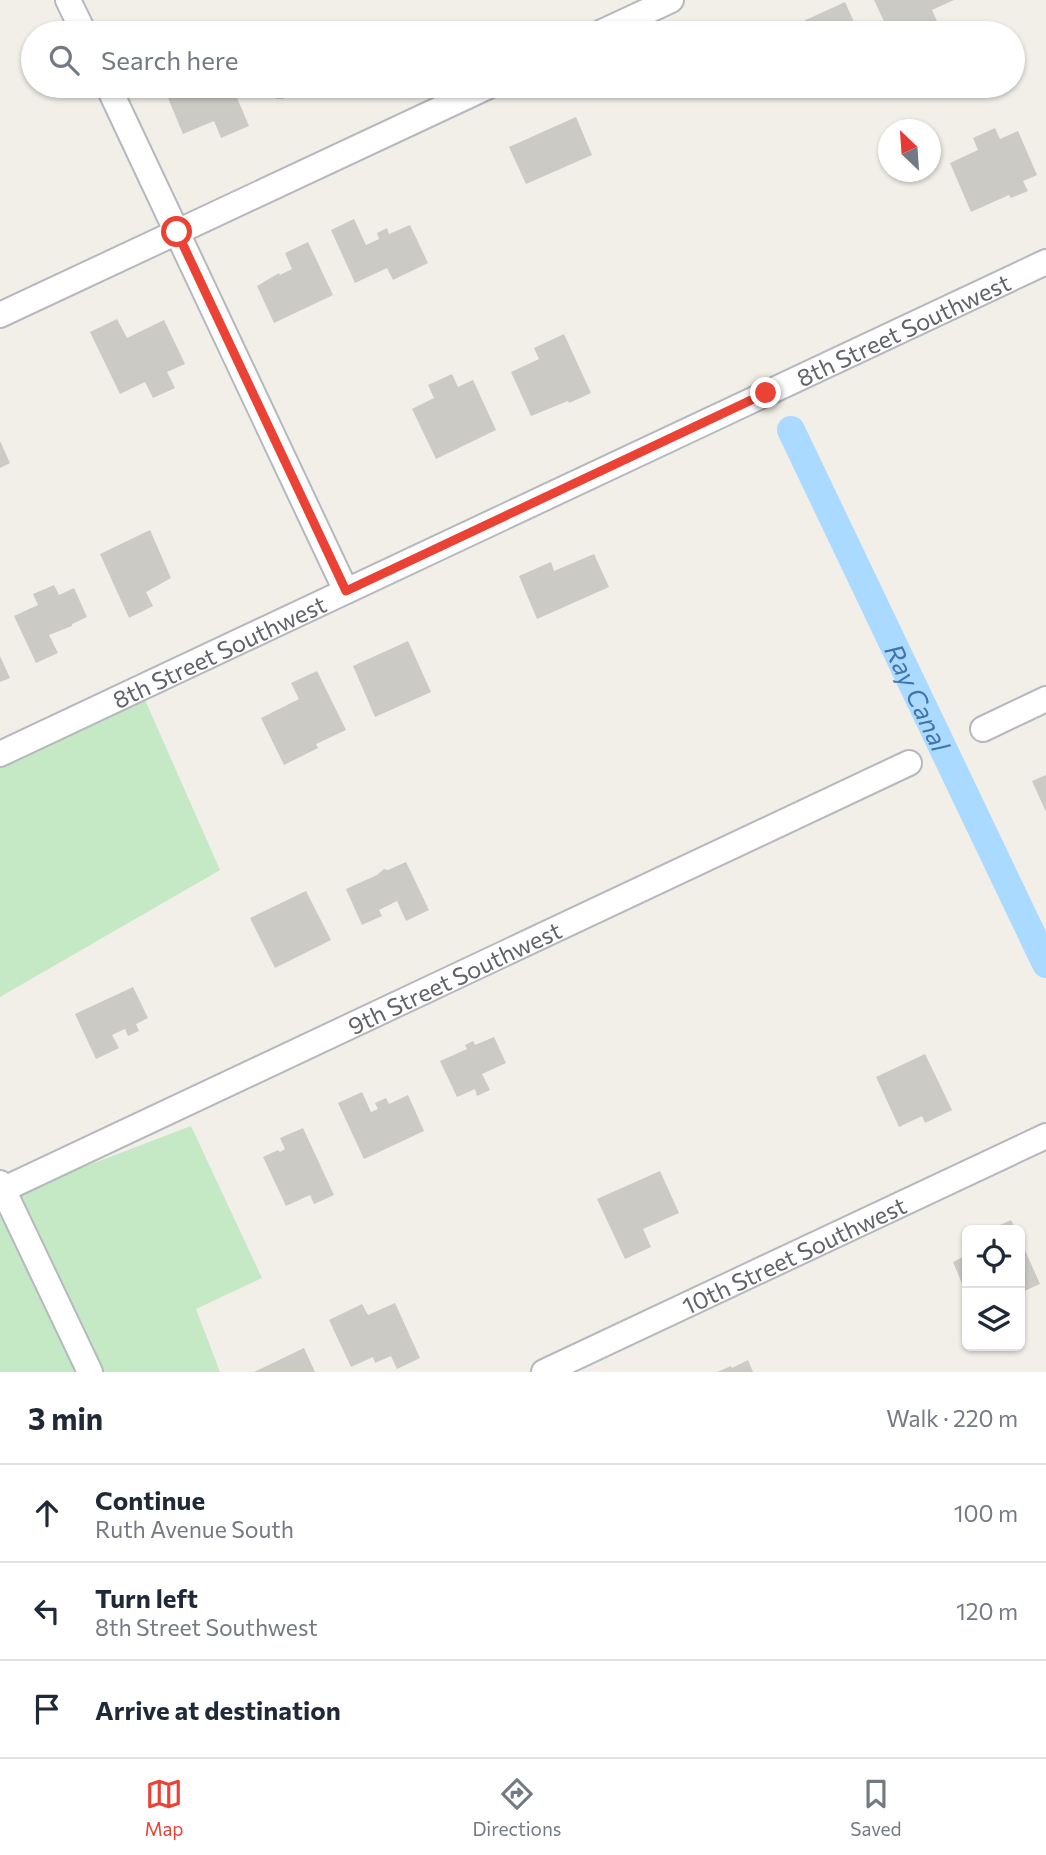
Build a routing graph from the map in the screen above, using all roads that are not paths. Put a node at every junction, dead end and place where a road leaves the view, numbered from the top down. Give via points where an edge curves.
1 (68, 0) edge
2 (671, 0) edge
3 (78, 21) edge
4 (626, 21) edge
5 (114, 98) edge
6 (463, 98) edge
7 (177, 232) junction
8 (1046, 262) edge
9 (0, 316) edge
10 (346, 591) junction
11 (1046, 699) edge
12 (983, 729) dead end
13 (0, 754) edge
14 (909, 763) dead end
15 (1046, 1136) edge
16 (1, 1188) edge
17 (90, 1372) edge
18 (544, 1372) edge

1 - 3 street
2 - 4 street
5 - 7 street
6 - 7 street
7 - 9 street
7 - 10 street
8 - 10 street, 8th Street Southwest
10 - 13 street, 8th Street Southwest
11 - 12 street
14 - 16 street, 9th Street Southwest
15 - 18 street, 10th Street Southwest
16 - 17 street

